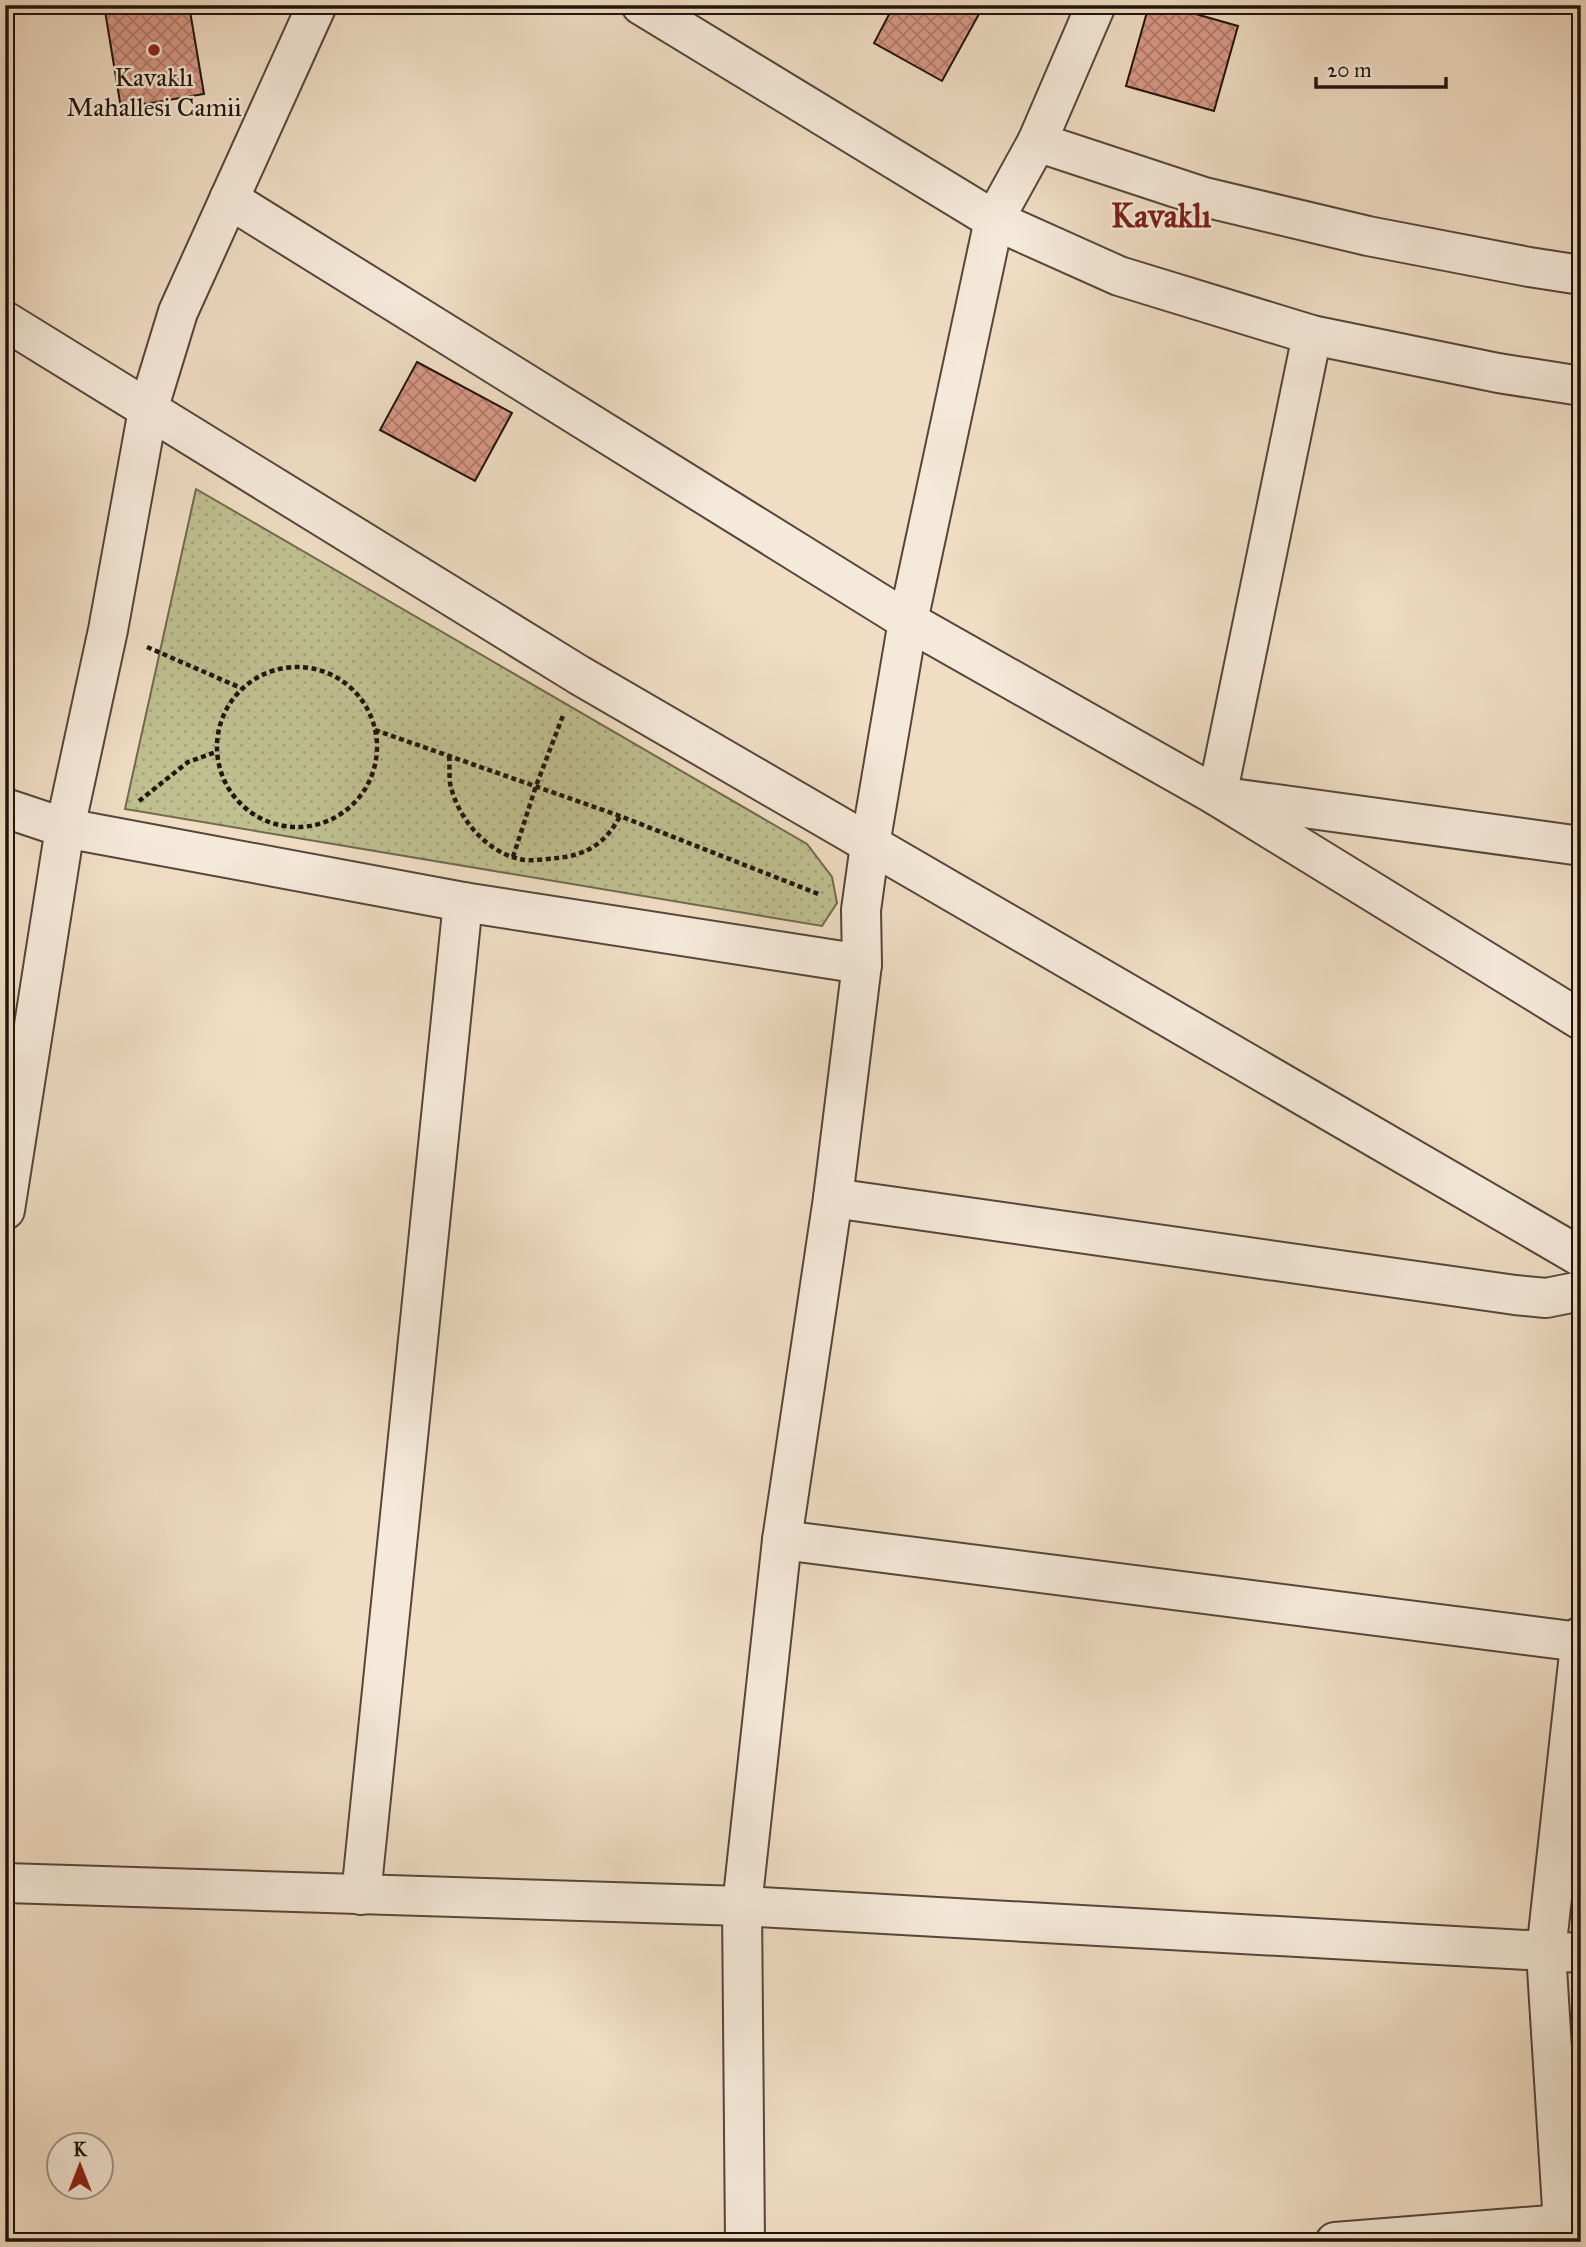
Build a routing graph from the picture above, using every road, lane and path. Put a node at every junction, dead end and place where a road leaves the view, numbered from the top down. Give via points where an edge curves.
1 (317, 5) edge
2 (641, 5) edge
3 (1096, 5) edge
4 (679, 15) edge
5 (1037, 142) junction
6 (229, 199) junction
7 (994, 220) junction
8 (1581, 275) edge
9 (5, 321) edge
10 (1312, 335) junction
11 (1581, 386) edge
12 (148, 410) junction
13 (908, 621) junction
14 (108, 630) junction
15 (579, 675) junction
16 (241, 688) junction
17 (375, 730) junction
18 (217, 752) junction
19 (449, 756) junction
20 (536, 786) junction
21 (1217, 796) junction
22 (5, 808) edge
23 (620, 816) junction
24 (65, 828) junction
25 (108, 835) junction
26 (870, 845) junction
27 (1581, 846) edge
28 (513, 857) junction
29 (463, 902) junction
30 (862, 910) junction
31 (862, 964) junction
32 (1581, 1020) edge
33 (832, 1198) junction
34 (5, 1210) edge
35 (1581, 1257) edge
36 (1581, 1292) edge
37 (782, 1540) junction
38 (1581, 1636) edge
39 (1580, 1642) edge
40 (5, 1883) edge
41 (361, 1895) junction
42 (742, 1906) junction
43 (1563, 1953) edge
44 (1568, 2230) edge
45 (745, 2242) edge
46 (1335, 2242) edge

1 - 6 street
2 - 4 street
3 - 5 street
4 - 7 street
5 - 7 street
5 - 8 street via 1204,197 1368,236
6 - 12 street via 178,312
6 - 13 street
7 - 10 street via 1119,276
7 - 13 street
9 - 12 street
10 - 11 street
10 - 21 street
12 - 14 street
12 - 15 street
13 - 21 street
13 - 26 street
14 - 16 path
14 - 24 street
15 - 20 path
15 - 26 street
16 - 17 path via 276,669 317,668 342,680 362,698
16 - 18 path via 225,709
17 - 18 path via 378,750 372,776 358,799 337,817 313,826 287,827 262,820 240,804 225,783
17 - 19 path
18 - 25 path via 188,762 151,790
19 - 20 path
19 - 28 path via 450,783 464,817 484,841
20 - 23 path
20 - 28 path
21 - 27 street
21 - 32 street
22 - 24 street
23 - 28 path via 601,843 583,852 561,858
23 - 30 path
24 - 25 street
24 - 34 street
25 - 29 street
26 - 30 street
26 - 35 street
29 - 31 street
29 - 41 street
30 - 31 street
31 - 33 street
33 - 36 street via 1515,1295 1546,1298
33 - 37 street
37 - 39 street
37 - 42 street
38 - 39 street
39 - 43 street
40 - 41 street
41 - 42 street
42 - 43 street
42 - 45 street
43 - 44 street
44 - 46 street

